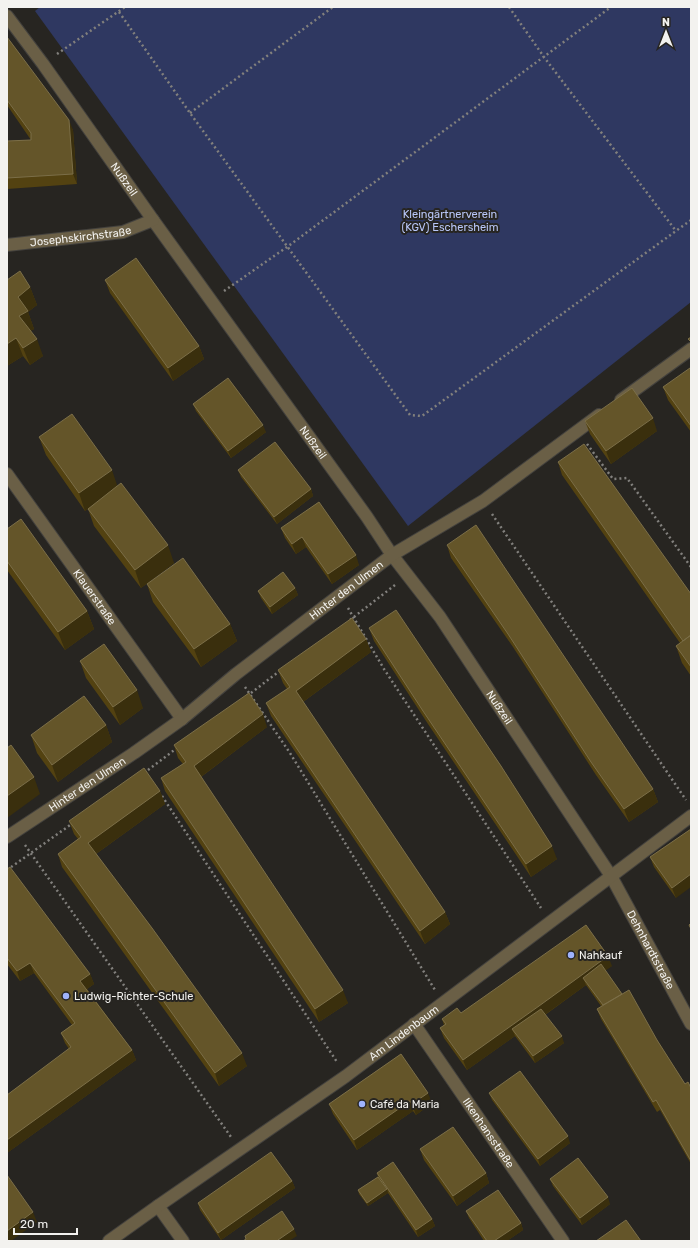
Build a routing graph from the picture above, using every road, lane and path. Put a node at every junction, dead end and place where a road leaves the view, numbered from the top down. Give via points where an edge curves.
1 (125, 7) edge
2 (333, 7) edge
3 (508, 7) edge
4 (611, 7) edge
5 (119, 12) junction
6 (7, 16) edge
7 (544, 57) junction
8 (43, 64) junction
9 (190, 113) junction
10 (152, 220) junction
11 (691, 220) edge
12 (676, 231) junction
13 (7, 245) edge
14 (287, 246) junction
15 (211, 300) junction
16 (691, 349) edge
17 (577, 431) junction
18 (7, 474) edge
19 (483, 501) junction
20 (392, 555) junction
21 (691, 567) edge
22 (407, 575) junction
23 (340, 594) junction
24 (353, 617) junction
25 (347, 622) edge
26 (286, 667) edge
27 (236, 674) junction
28 (249, 694) junction
29 (243, 698) edge
30 (182, 718) junction
31 (182, 744) edge
32 (134, 753) junction
33 (146, 772) junction
34 (140, 776) edge
35 (159, 792) edge
36 (687, 801) dead end
37 (691, 816) edge
38 (76, 822) edge
39 (11, 834) edge
40 (31, 853) junction
41 (7, 870) edge
42 (611, 876) junction
43 (550, 922) junction
44 (443, 1003) junction
45 (414, 1024) junction
46 (691, 1024) edge
47 (346, 1076) junction
48 (240, 1149) junction
49 (158, 1206) junction
50 (110, 1241) edge
51 (183, 1241) edge
52 (563, 1241) edge

1 - 5 path
2 - 9 path
3 - 7 path
4 - 7 path
5 - 8 path
5 - 9 path
6 - 8 street, Nußzeil
7 - 12 path
7 - 14 path
8 - 10 street, Nußzeil
9 - 14 path
10 - 13 street, Josephskirchstraße via 123,232
10 - 15 street, Nußzeil
11 - 12 path
12 - 14 path via 422,416 410,415
14 - 15 path
15 - 20 street, Nußzeil
16 - 17 street, Hinter den Ulmen
17 - 19 street, Hinter den Ulmen
17 - 21 path via 613,479 627,478
18 - 30 street, Klauerstraße
19 - 20 street, Hinter den Ulmen
19 - 36 path
20 - 22 street, Nußzeil
20 - 23 street, Hinter den Ulmen
22 - 24 path
22 - 42 street, Nußzeil via 440,617
23 - 24 path
23 - 27 street, Hinter den Ulmen
24 - 25 path
24 - 43 path via 384,669
26 - 28 path
27 - 28 path
27 - 30 street, Hinter den Ulmen
28 - 29 path
28 - 44 path via 290,753
30 - 32 street, Hinter den Ulmen
31 - 33 path
32 - 33 path
32 - 39 street, Hinter den Ulmen
33 - 34 path
35 - 47 path
37 - 42 street, Am Lindenbaum
38 - 40 path
39 - 40 path
40 - 41 path
40 - 48 path
42 - 43 street, Am Lindenbaum
42 - 46 street, Dehnhardtstraße
43 - 44 street, Am Lindenbaum
44 - 45 street, Am Lindenbaum
45 - 47 street, Am Lindenbaum
45 - 52 street, Ilkenhansstraße
47 - 48 street, Am Lindenbaum
48 - 49 street, Am Lindenbaum
49 - 50 street, Am Lindenbaum
49 - 51 street

